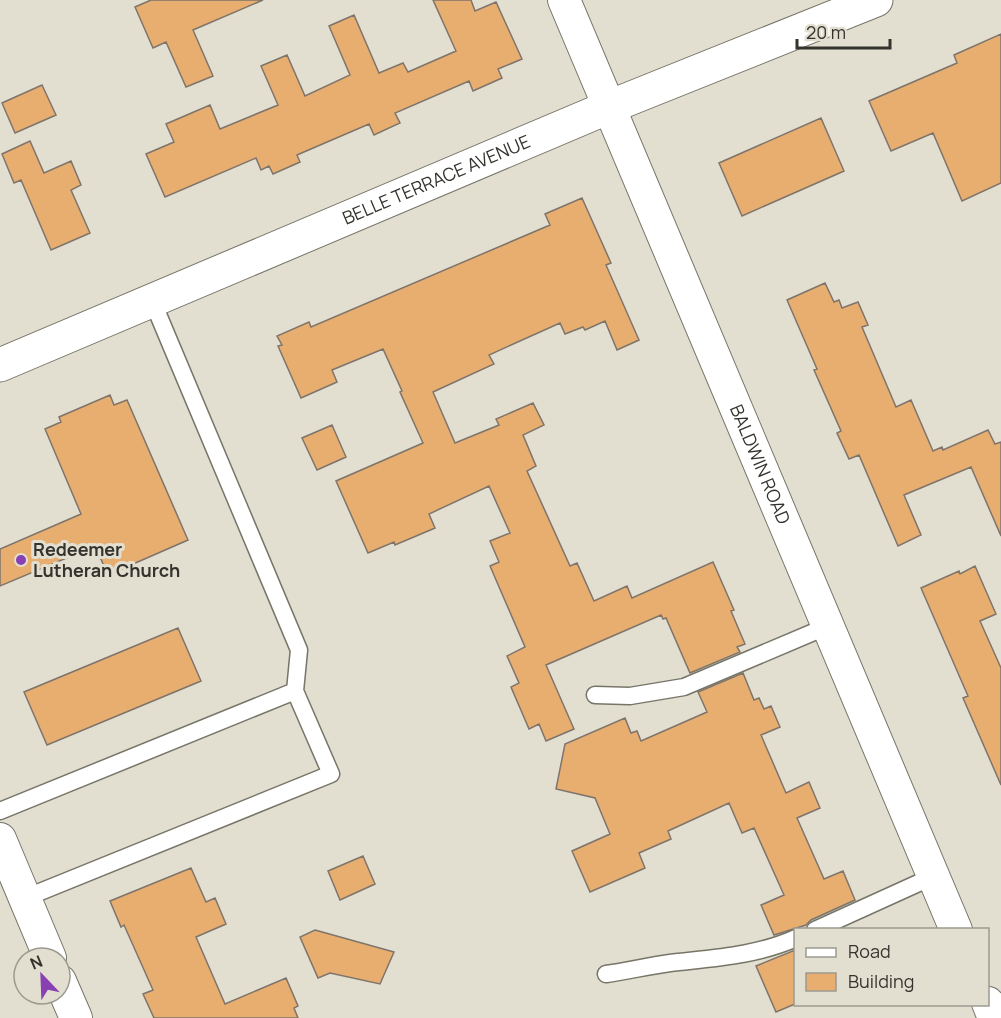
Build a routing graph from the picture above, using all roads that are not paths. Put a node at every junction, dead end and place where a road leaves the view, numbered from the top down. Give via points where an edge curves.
1 (564, 0) edge
2 (876, 0) edge
3 (609, 107) junction
4 (152, 300) junction
5 (0, 365) edge
6 (828, 626) junction
7 (296, 691) junction
8 (595, 695) dead end
9 (0, 811) edge
10 (0, 839) edge
11 (934, 876) junction
12 (25, 898) junction
13 (819, 928) edge
14 (955, 928) edge
15 (794, 938) edge
16 (45, 946) edge
17 (606, 974) dead end

1 - 3 street, BALDWIN ROAD
2 - 3 street, BELLE TERRACE AVENUE
3 - 4 street, BELLE TERRACE AVENUE
3 - 6 street, BALDWIN ROAD
4 - 5 street, BELLE TERRACE AVENUE
4 - 7 lane via 299,650
6 - 8 lane via 684,687 630,696
6 - 11 street, BALDWIN ROAD
7 - 9 lane
7 - 12 lane via 331,774
10 - 12 street
11 - 13 lane
11 - 14 street, BALDWIN ROAD
12 - 16 street
15 - 17 lane via 736,956

